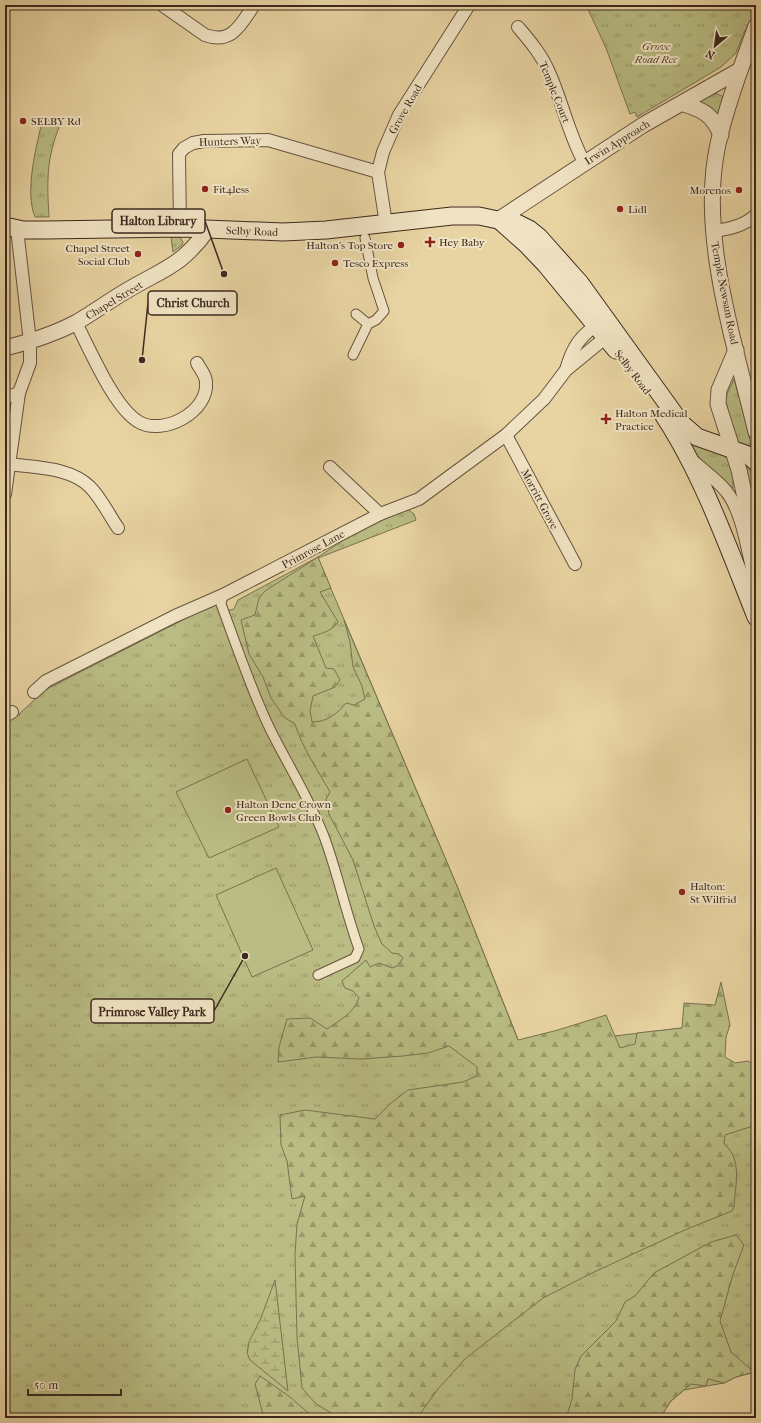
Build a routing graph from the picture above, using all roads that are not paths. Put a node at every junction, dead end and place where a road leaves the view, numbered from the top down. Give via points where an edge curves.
1 (162, 5) edge
2 (254, 5) edge
3 (468, 5) edge
4 (756, 26) edge
5 (518, 27) dead end
6 (740, 70) junction
7 (684, 104) junction
8 (721, 134) junction
9 (584, 162) junction
10 (378, 172) junction
11 (756, 215) edge
12 (498, 220) junction
13 (386, 224) junction
14 (11, 228) edge
15 (180, 228) junction
16 (208, 229) junction
17 (713, 231) junction
18 (365, 238) dead end
19 (356, 314) dead end
20 (76, 323) junction
21 (368, 324) junction
22 (606, 328) junction
23 (30, 342) junction
24 (5, 348) edge
25 (736, 350) junction
26 (353, 355) dead end
27 (196, 363) dead end
28 (18, 393) junction
29 (5, 398) edge
30 (756, 432) edge
31 (506, 435) junction
32 (697, 437) junction
33 (732, 449) junction
34 (684, 450) junction
35 (756, 462) edge
36 (10, 464) junction
37 (330, 467) dead end
38 (739, 470) junction
39 (5, 494) edge
40 (736, 509) junction
41 (380, 514) junction
42 (118, 528) dead end
43 (756, 548) edge
44 (575, 564) dead end
45 (756, 585) edge
46 (224, 595) junction
47 (756, 617) edge
48 (34, 692) dead end
49 (318, 975) dead end

1 - 2 street via 213,38 222,38 236,30
3 - 10 street, Grove Road via 399,115 382,152
4 - 6 street, Temple Newsam Road
5 - 9 street, Temple Court via 548,68
6 - 7 street, Irwin Approach
6 - 8 street, Temple Newsam Road
7 - 8 street via 706,112
7 - 9 street, Irwin Approach via 643,125
8 - 17 street, Temple Newsam Road via 714,169
9 - 12 street, Irwin Approach
10 - 13 street, Grove Road
10 - 15 street, Hunters Way via 268,140 193,143 179,154
11 - 17 street via 745,224
12 - 13 main road, Selby Road via 479,216 452,216
12 - 22 main road, Selby Road via 511,220 539,237 580,283
13 - 16 main road, Selby Road via 283,232
14 - 15 main road, Selby Road
14 - 23 street
15 - 16 main road, Selby Road
16 - 20 street, Chapel Street via 196,246 179,262
17 - 25 street, Temple Newsam Road via 718,269
18 - 21 street via 373,278 384,311
19 - 21 street
20 - 23 street, Chapel Street
20 - 27 street via 125,412 147,426 172,424 185,417 200,402 205,392 206,381
21 - 26 street
22 - 31 street, Primrose Lane via 566,370 544,398
22 - 32 main road, Selby Road via 681,424
22 - 34 main road, Selby Road
23 - 24 street, Chapel Street
23 - 28 street via 30,363
25 - 30 street, Temple Newsam Road
25 - 33 street, Temple Newsam Road via 718,397
28 - 29 street
28 - 36 street
31 - 41 street, Primrose Lane via 419,498
31 - 44 street, Morritt Grove
32 - 33 main road, Selby Road
32 - 34 street
33 - 35 main road, Selby Road via 748,455
33 - 38 street
34 - 40 street via 726,491
34 - 47 main road, Selby Road via 722,532
36 - 39 street
36 - 42 street via 63,472 81,480 90,487
37 - 41 street
38 - 40 street
38 - 43 street
40 - 45 street via 740,515
41 - 46 street, Primrose Lane
46 - 48 street, Primrose Lane via 175,616 46,681
46 - 49 street via 221,604 251,687 308,799 325,840 359,949 355,958

